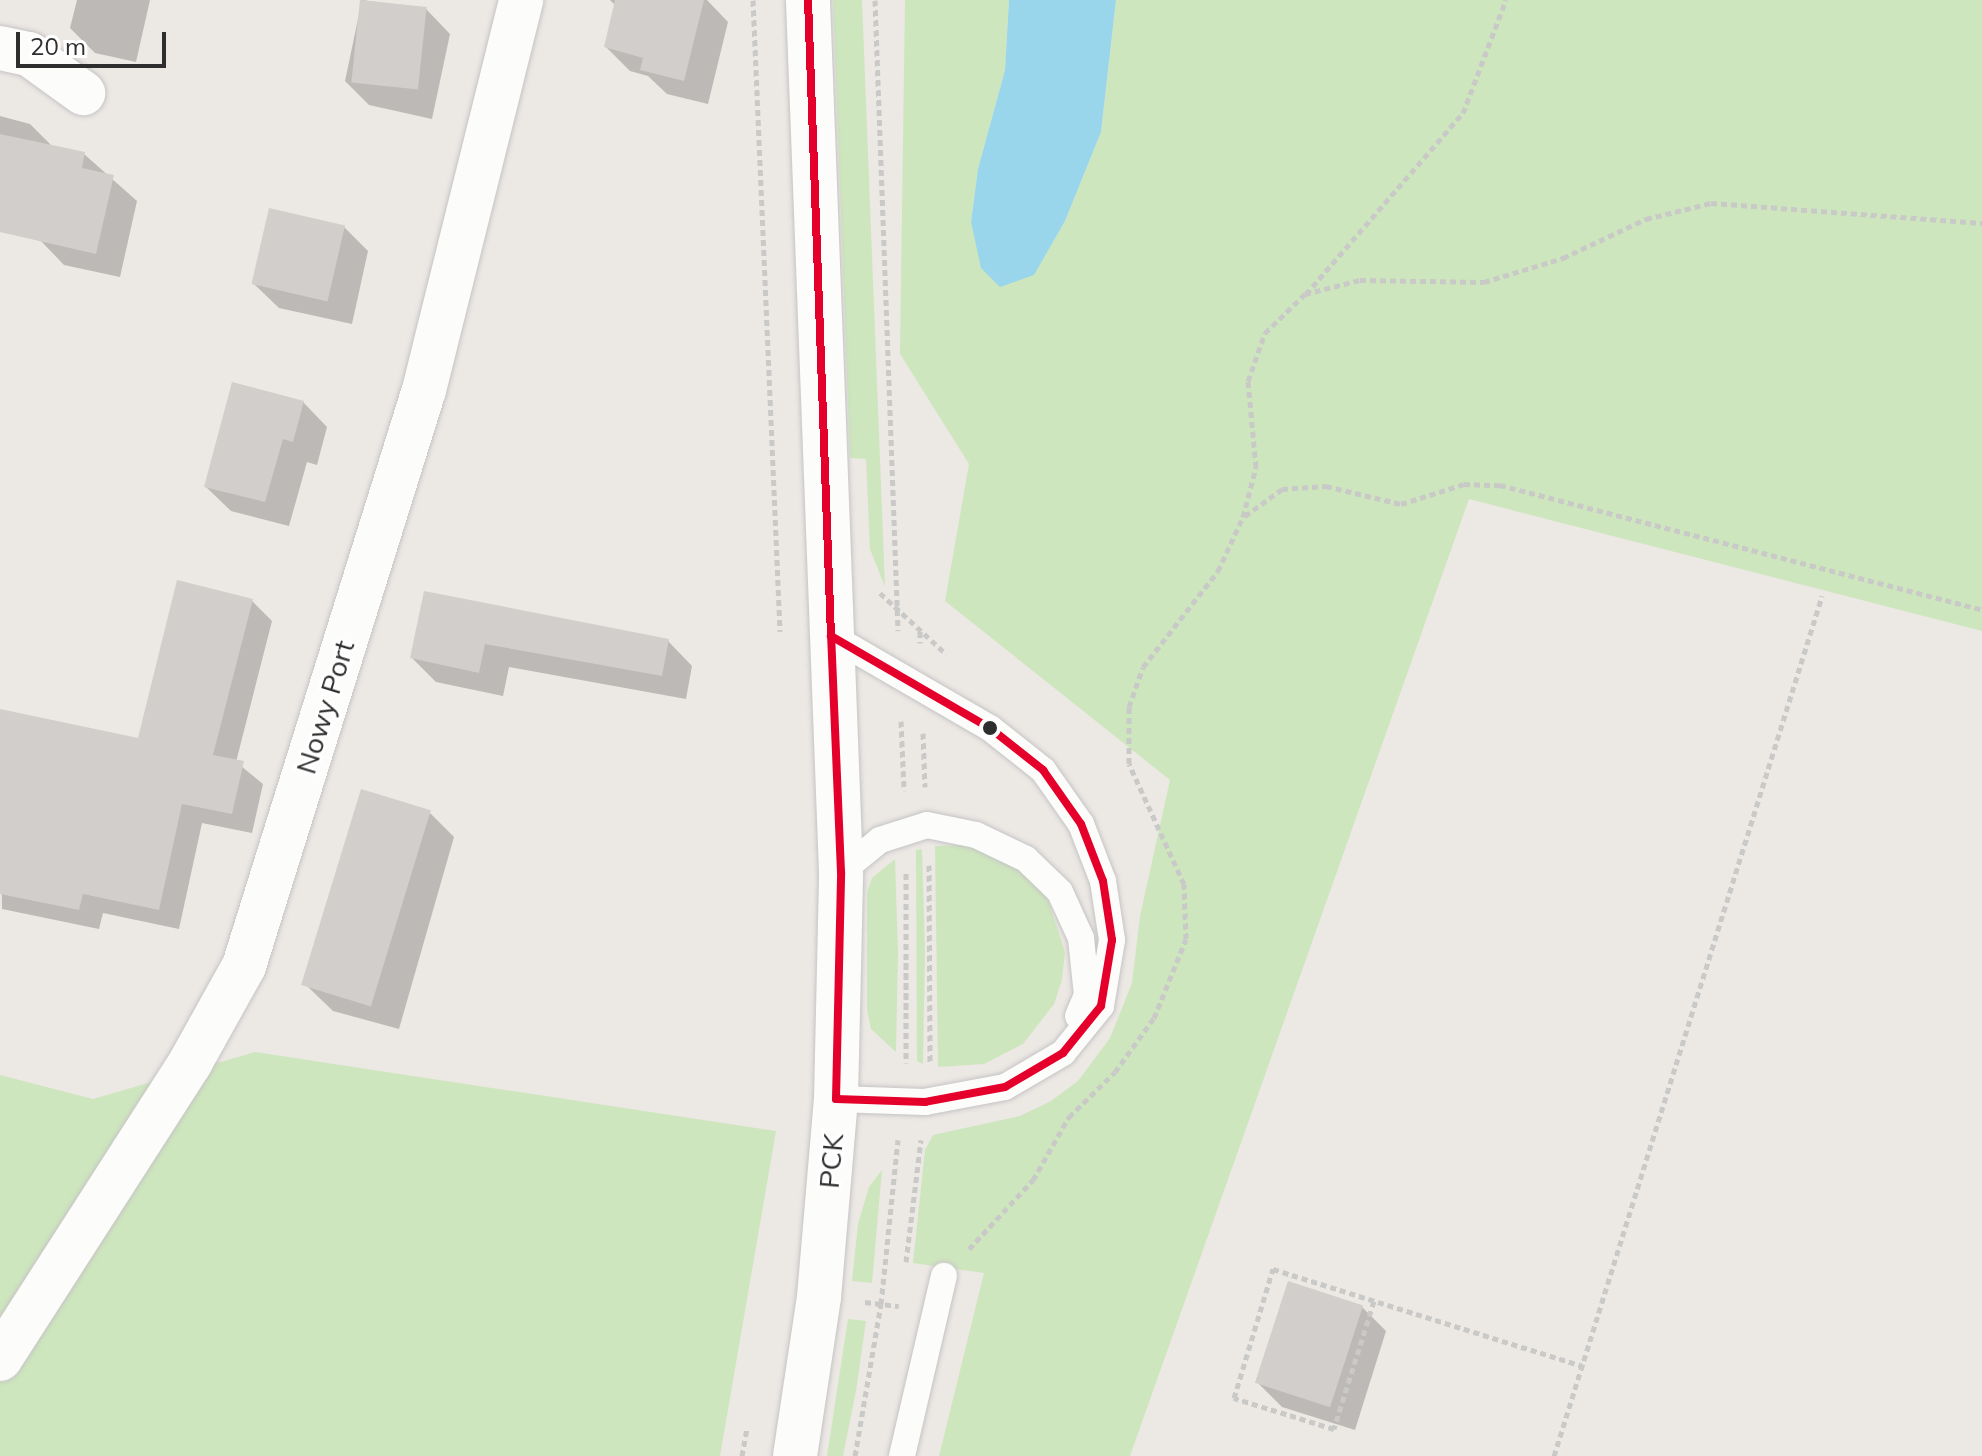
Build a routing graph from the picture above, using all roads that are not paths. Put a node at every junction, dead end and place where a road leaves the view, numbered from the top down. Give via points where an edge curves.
1 (521, 0) edge
2 (808, 0) edge
3 (0, 48) edge
4 (83, 93) dead end
5 (831, 636) junction
6 (841, 872) junction
7 (1063, 1053) junction
8 (836, 1099) junction
9 (944, 1276) road end
10 (0, 1359) edge
11 (795, 1456) edge
12 (902, 1456) edge

1 - 10 street, Nowy Port via 424,390 244,966 190,1063
2 - 5 street, PCK
3 - 4 street via 29,54
5 - 6 street, PCK
5 - 7 lane via 990,728 1043,770 1081,824 1103,881 1112,940 1101,1006
6 - 7 lane via 880,840 916,827 976,835 1026,859 1060,892 1081,938 1087,995
6 - 8 street, PCK
7 - 8 lane via 1005,1087 914,1102
8 - 11 street, PCK via 819,1297
9 - 12 lane

